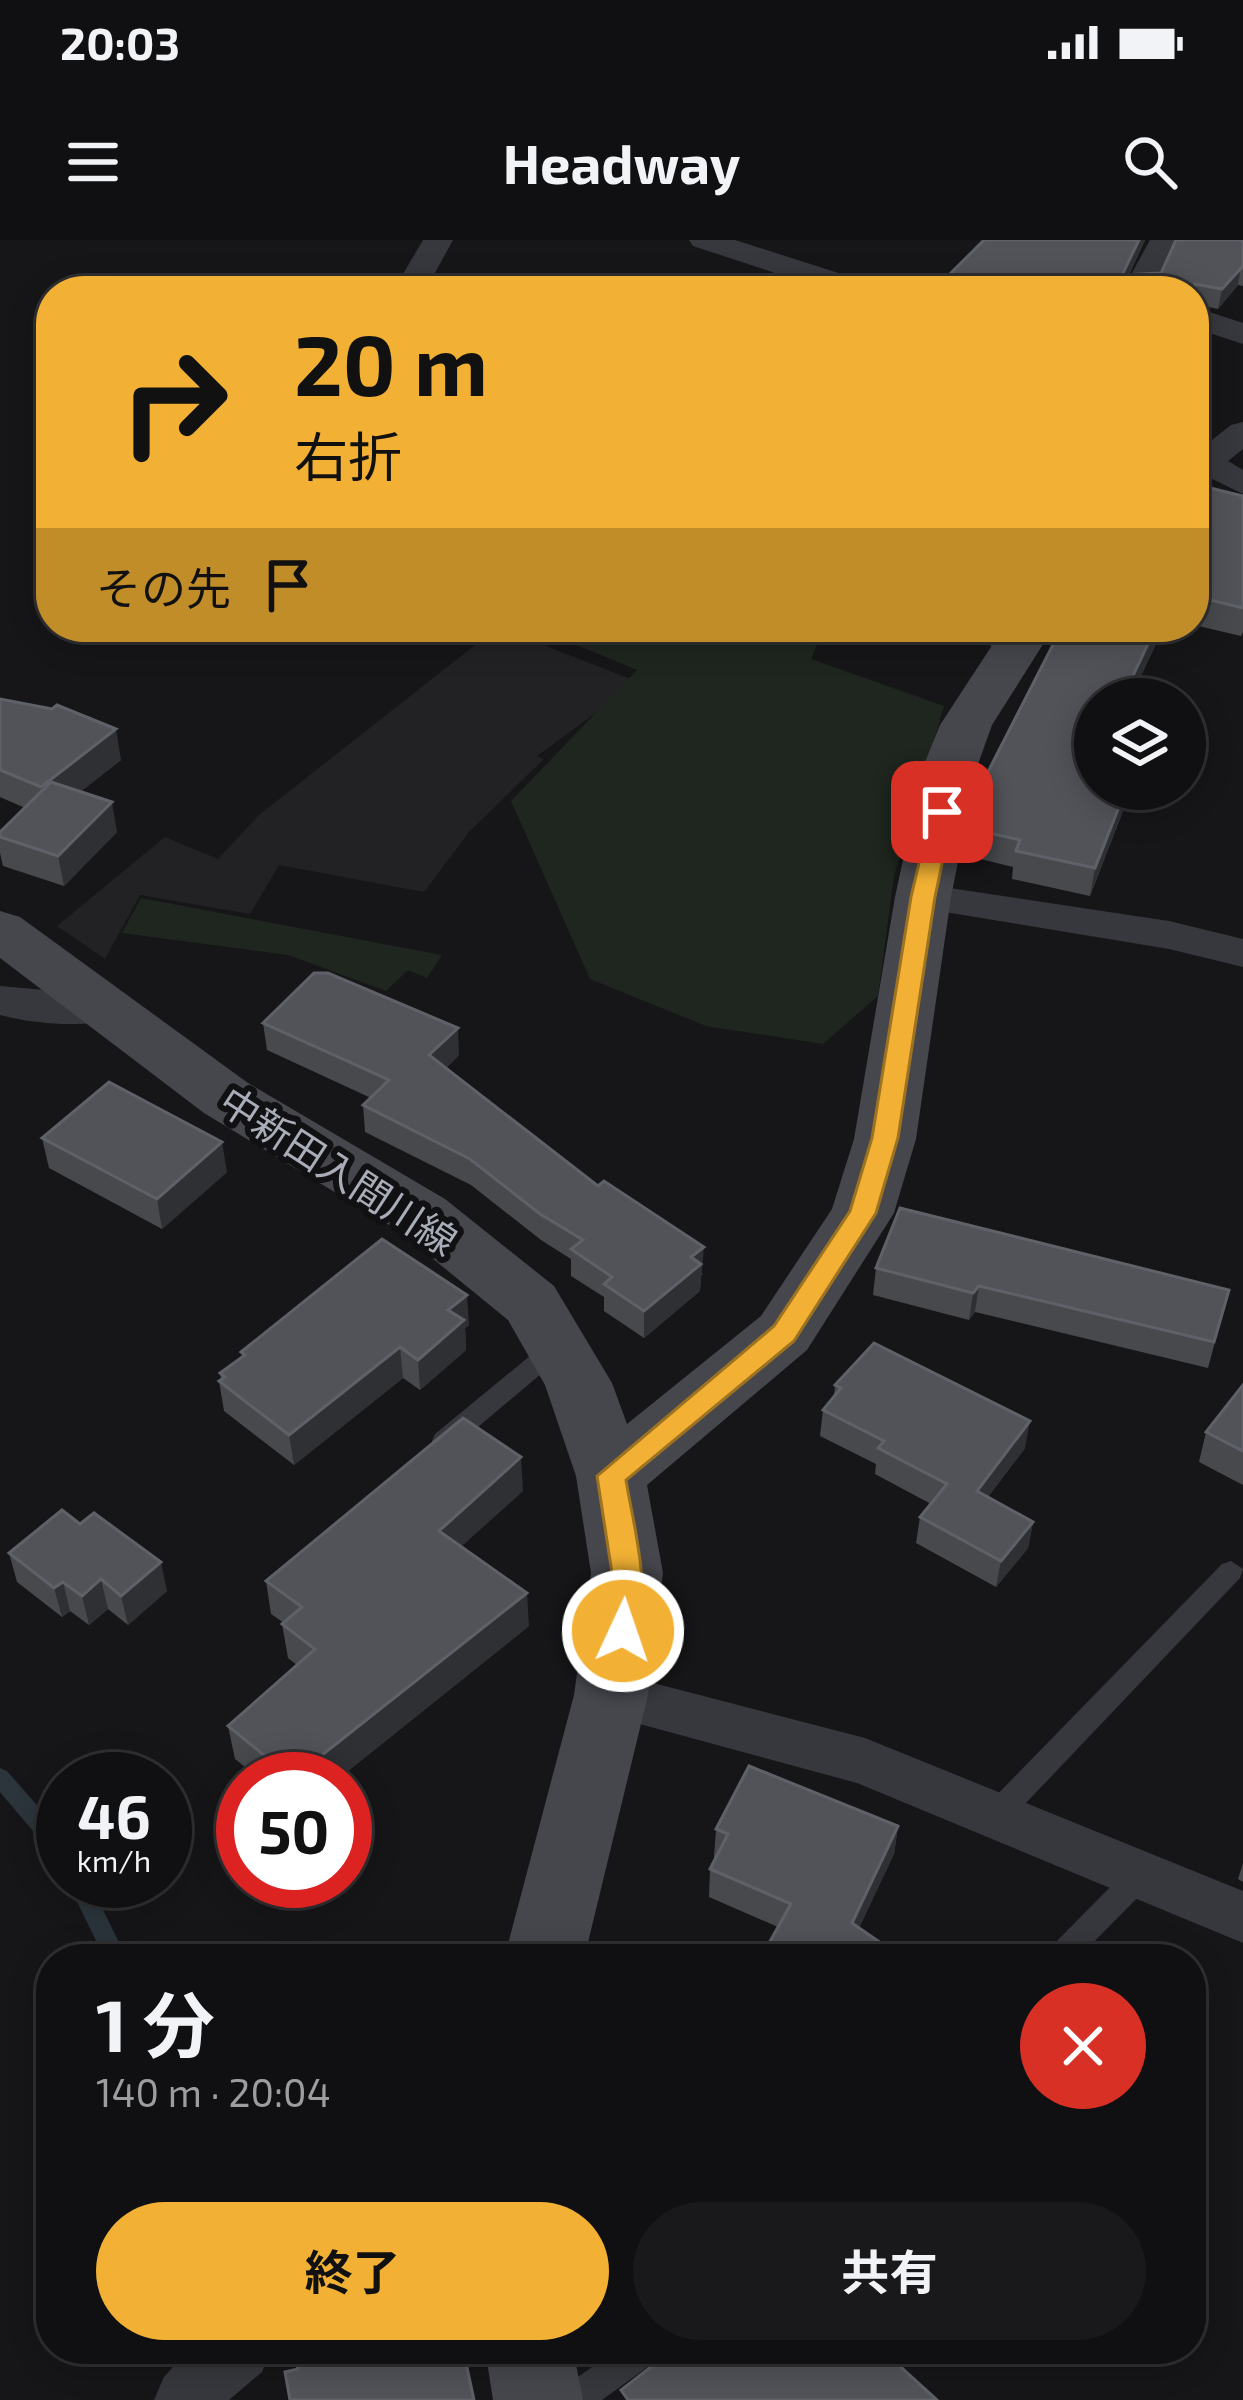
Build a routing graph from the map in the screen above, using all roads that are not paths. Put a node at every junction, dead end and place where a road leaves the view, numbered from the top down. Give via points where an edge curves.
1 (439, 240) edge
2 (704, 240) edge
3 (1165, 240) edge
4 (419, 276) edge
5 (816, 276) edge
6 (1146, 276) edge
7 (1209, 322) edge
8 (1243, 334) edge
9 (1243, 432) edge
10 (1209, 453) edge
11 (1209, 464) edge
12 (1243, 484) edge
13 (1005, 642) edge
14 (923, 897) junction
15 (0, 930) edge
16 (1243, 953) edge
17 (0, 1000) edge
18 (101, 1010) junction
19 (557, 1347) junction
20 (430, 1453) edge
21 (611, 1476) junction
22 (1231, 1570) dead end
23 (611, 1695) junction
24 (996, 1815) junction
25 (1142, 1874) junction
26 (1243, 1917) edge
27 (548, 1944) edge
28 (1073, 1944) edge
29 (221, 2364) edge
30 (532, 2364) edge
31 (625, 2364) edge
32 (187, 2400) edge
33 (538, 2400) edge
34 (574, 2400) edge

1 - 4 street
2 - 5 street
3 - 6 street
7 - 8 street
9 - 10 street
11 - 12 street
13 - 14 main road via 950,767
14 - 16 street
14 - 21 main road via 885,1138 862,1213 784,1334
15 - 18 main road, 中新田入間川線
17 - 18 street
18 - 19 main road, 中新田入間川線 via 226,1098 422,1214 531,1304
19 - 20 lane
19 - 21 main road, 中新田入間川線
21 - 23 main road, 中新田入間川線 via 627,1573
22 - 24 lane
23 - 24 street via 865,1762
23 - 27 main road, 中新田入間川線
24 - 25 street
25 - 26 street
25 - 28 lane
29 - 32 street
30 - 33 main road
31 - 34 lane

